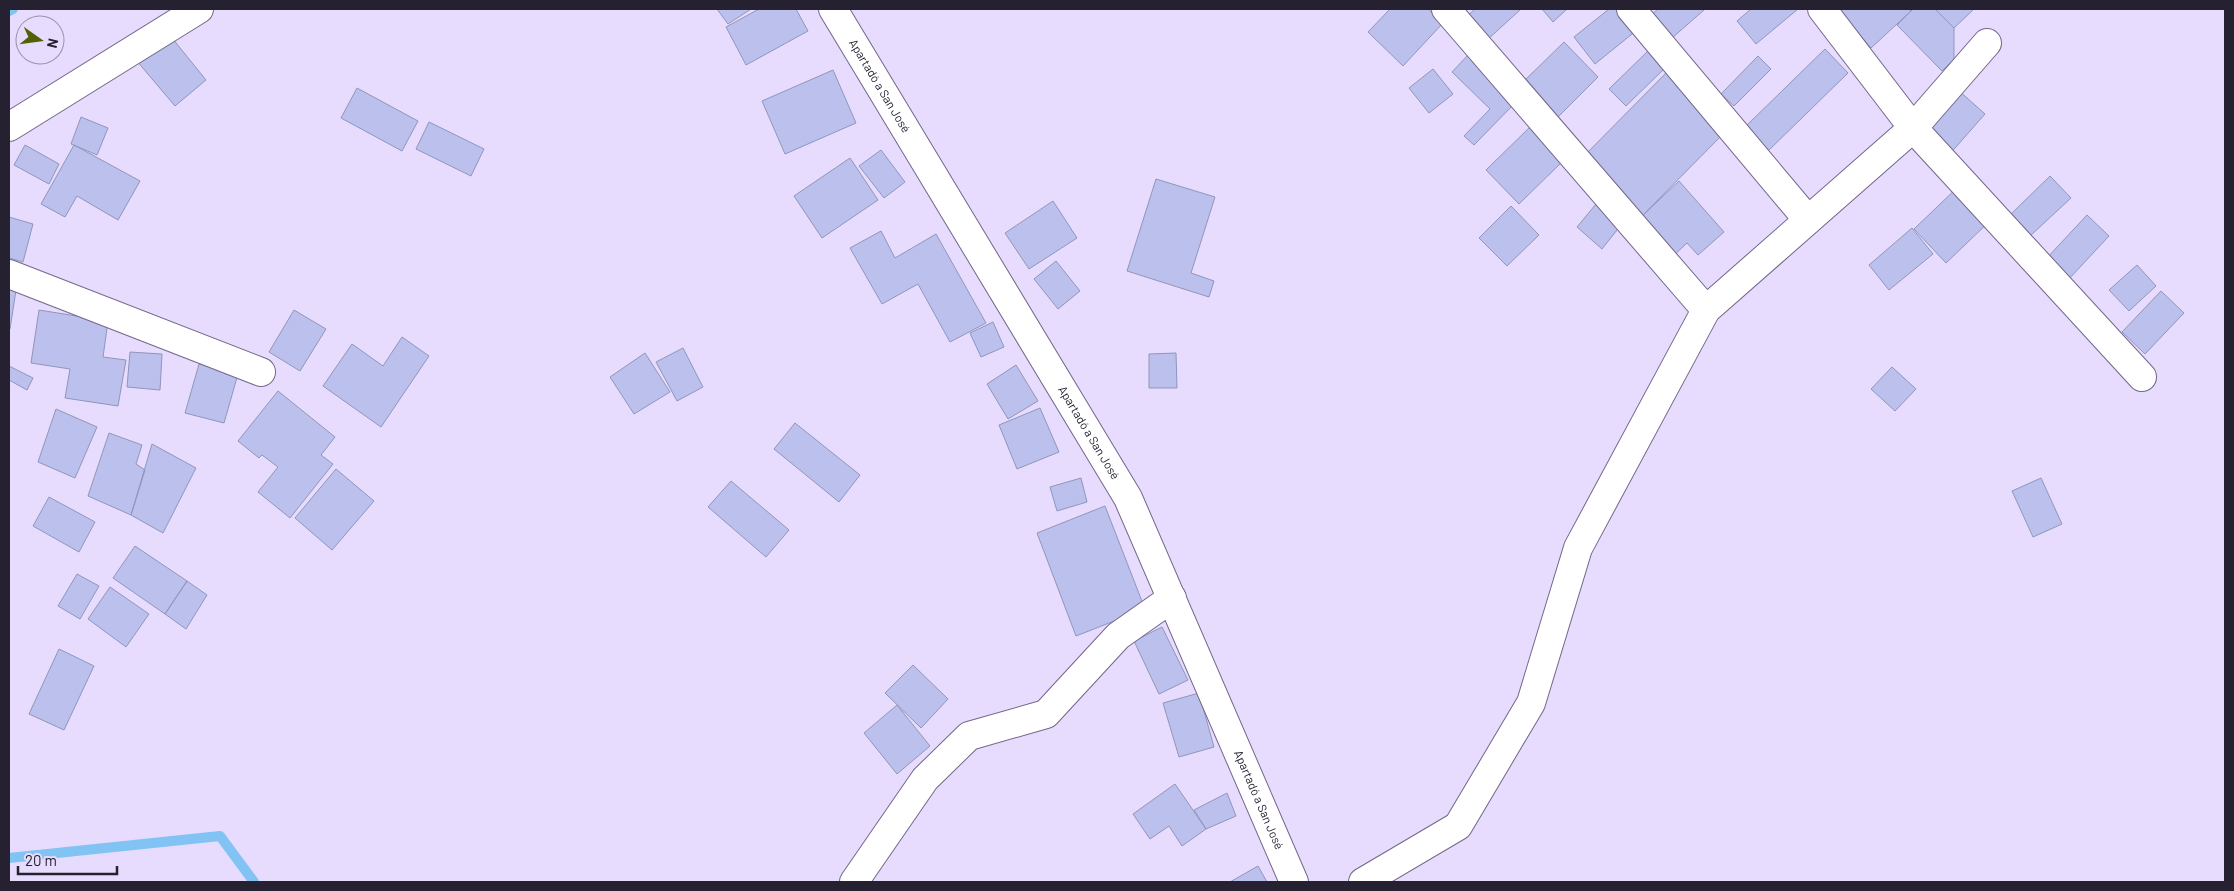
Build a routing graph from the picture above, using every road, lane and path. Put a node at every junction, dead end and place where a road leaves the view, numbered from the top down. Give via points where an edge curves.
1 (198, 9) edge
2 (834, 9) edge
3 (1446, 9) edge
4 (1631, 9) edge
5 (1822, 9) edge
6 (1987, 43) dead end
7 (9, 127) edge
8 (1914, 128) junction
9 (1808, 220) junction
10 (9, 274) edge
11 (1706, 310) junction
12 (261, 372) dead end
13 (2142, 377) dead end
14 (1172, 598) junction
15 (854, 882) edge
16 (1294, 882) edge
17 (1363, 882) edge

1 - 7 street
2 - 14 street, Apartadó a San José via 1128,498
3 - 11 street
4 - 9 street
5 - 8 street
6 - 8 street
8 - 9 street
8 - 13 street
9 - 11 street
10 - 12 street
11 - 17 street via 1578,548 1531,703 1458,826
14 - 15 street via 1118,636 1046,714 969,736 925,780
14 - 16 street, Apartadó a San José

